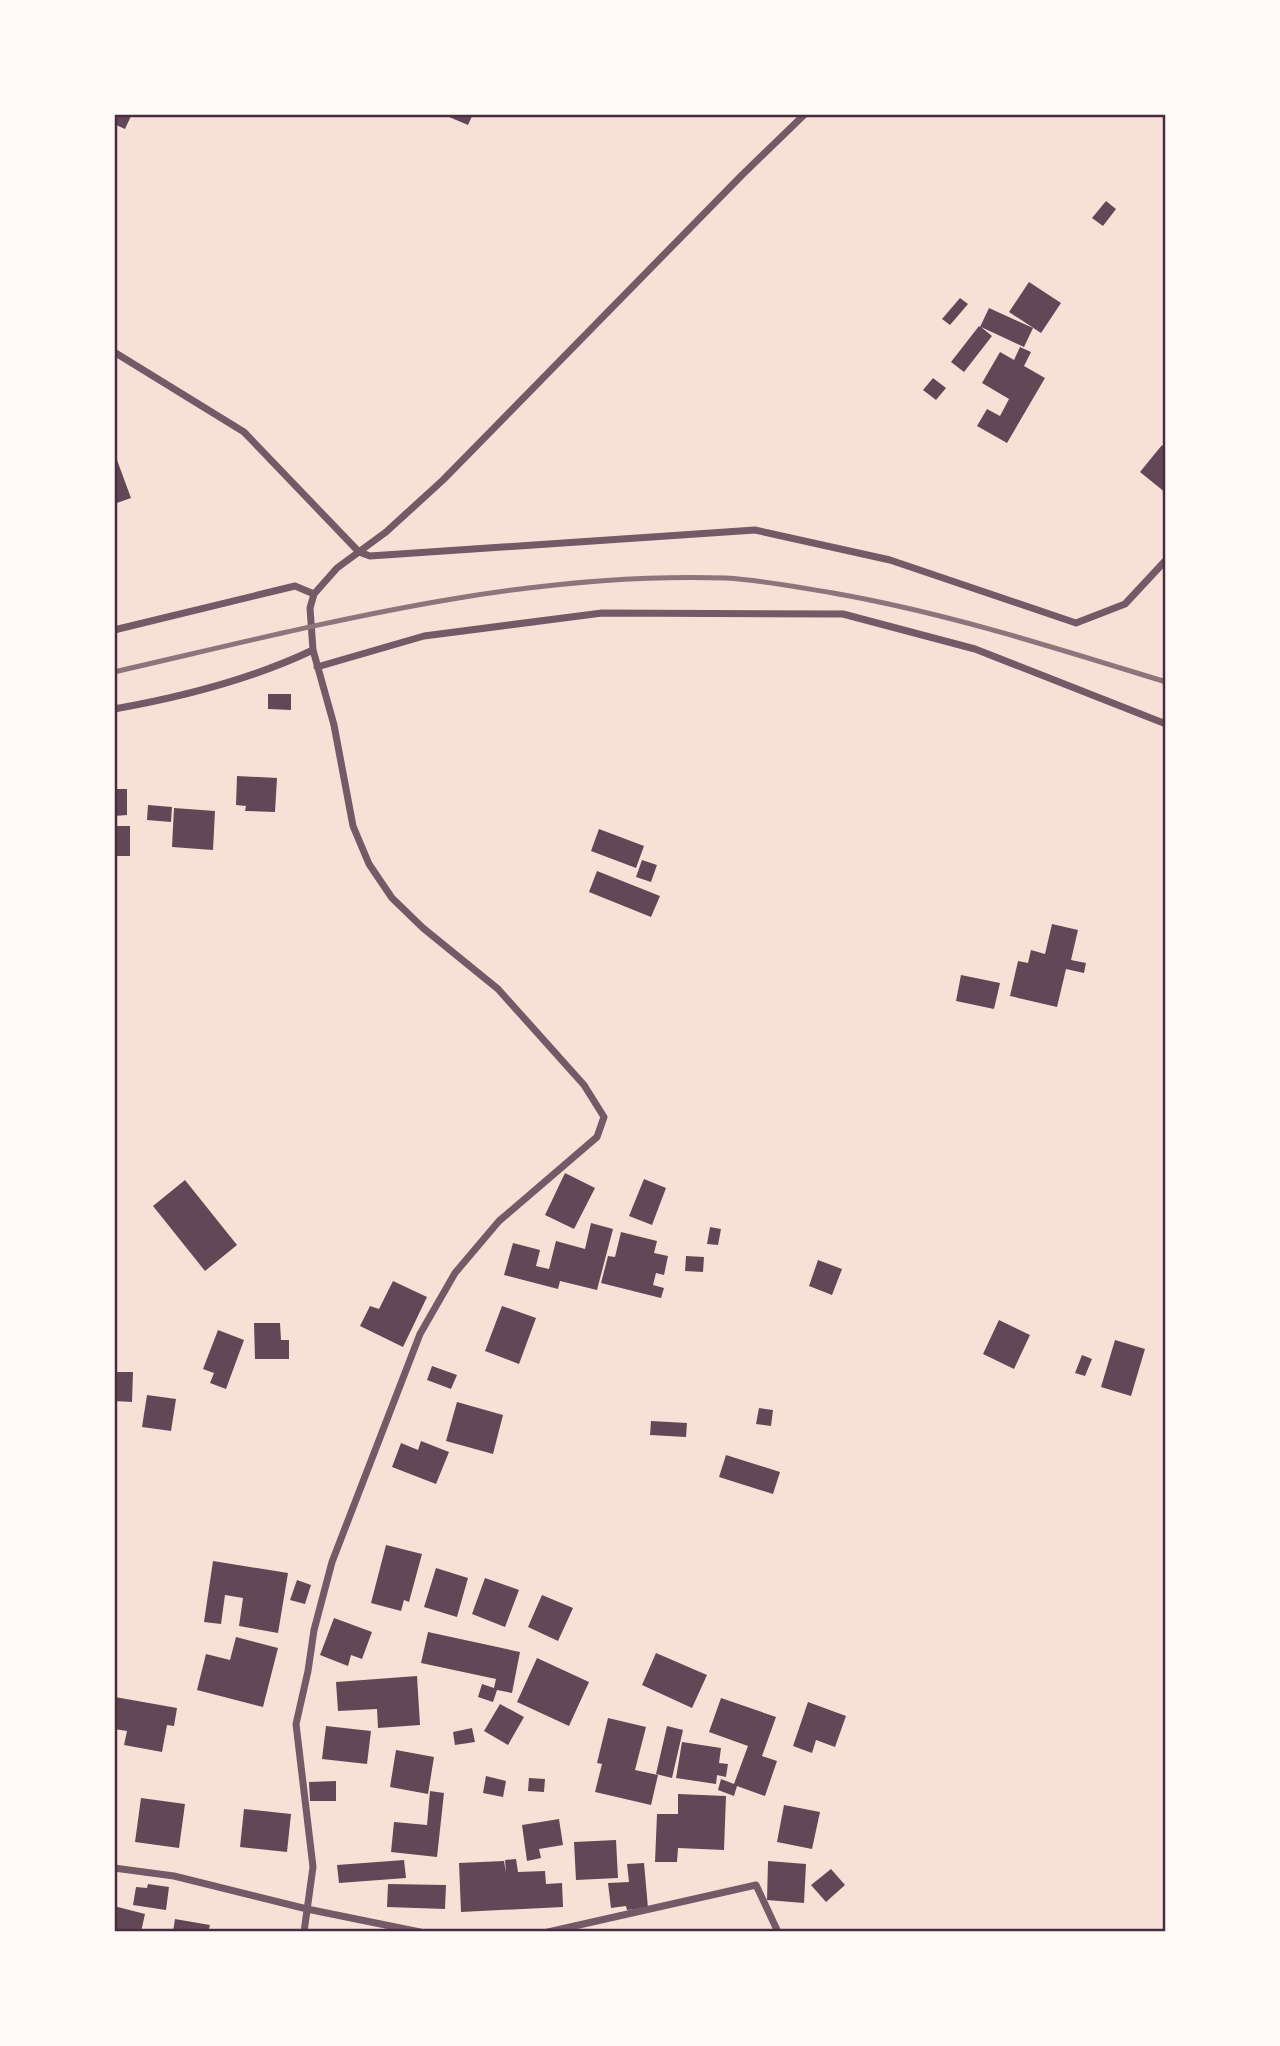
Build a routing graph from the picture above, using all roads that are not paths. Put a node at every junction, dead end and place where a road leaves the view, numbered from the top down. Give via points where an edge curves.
1 (805, 114) edge
2 (114, 352) edge
3 (359, 552) junction
4 (1166, 560) edge
5 (314, 594) junction
6 (114, 630) edge
7 (313, 650) junction
8 (317, 667) junction
9 (114, 709) edge
10 (1166, 724) edge
11 (114, 1868) edge
12 (307, 1909) junction
13 (304, 1932) edge
14 (420, 1932) edge
15 (548, 1932) edge
16 (778, 1932) edge

1 - 3 street via 443,480
2 - 3 street via 244,432
3 - 4 street via 370,556 755,530 890,560 1076,623 1125,604
3 - 5 street
5 - 6 street via 295,586
5 - 7 street via 310,608
7 - 8 street
7 - 9 street via 207,689
8 - 10 street via 424,636 602,613 843,614 975,649
8 - 12 street via 334,725 353,826 369,864 423,929 498,989 584,1085 604,1117 597,1137 499,1221 455,1273 421,1334 332,1562 296,1724 313,1867
11 - 12 street via 174,1876
12 - 13 street
12 - 14 street
15 - 16 street via 756,1885

